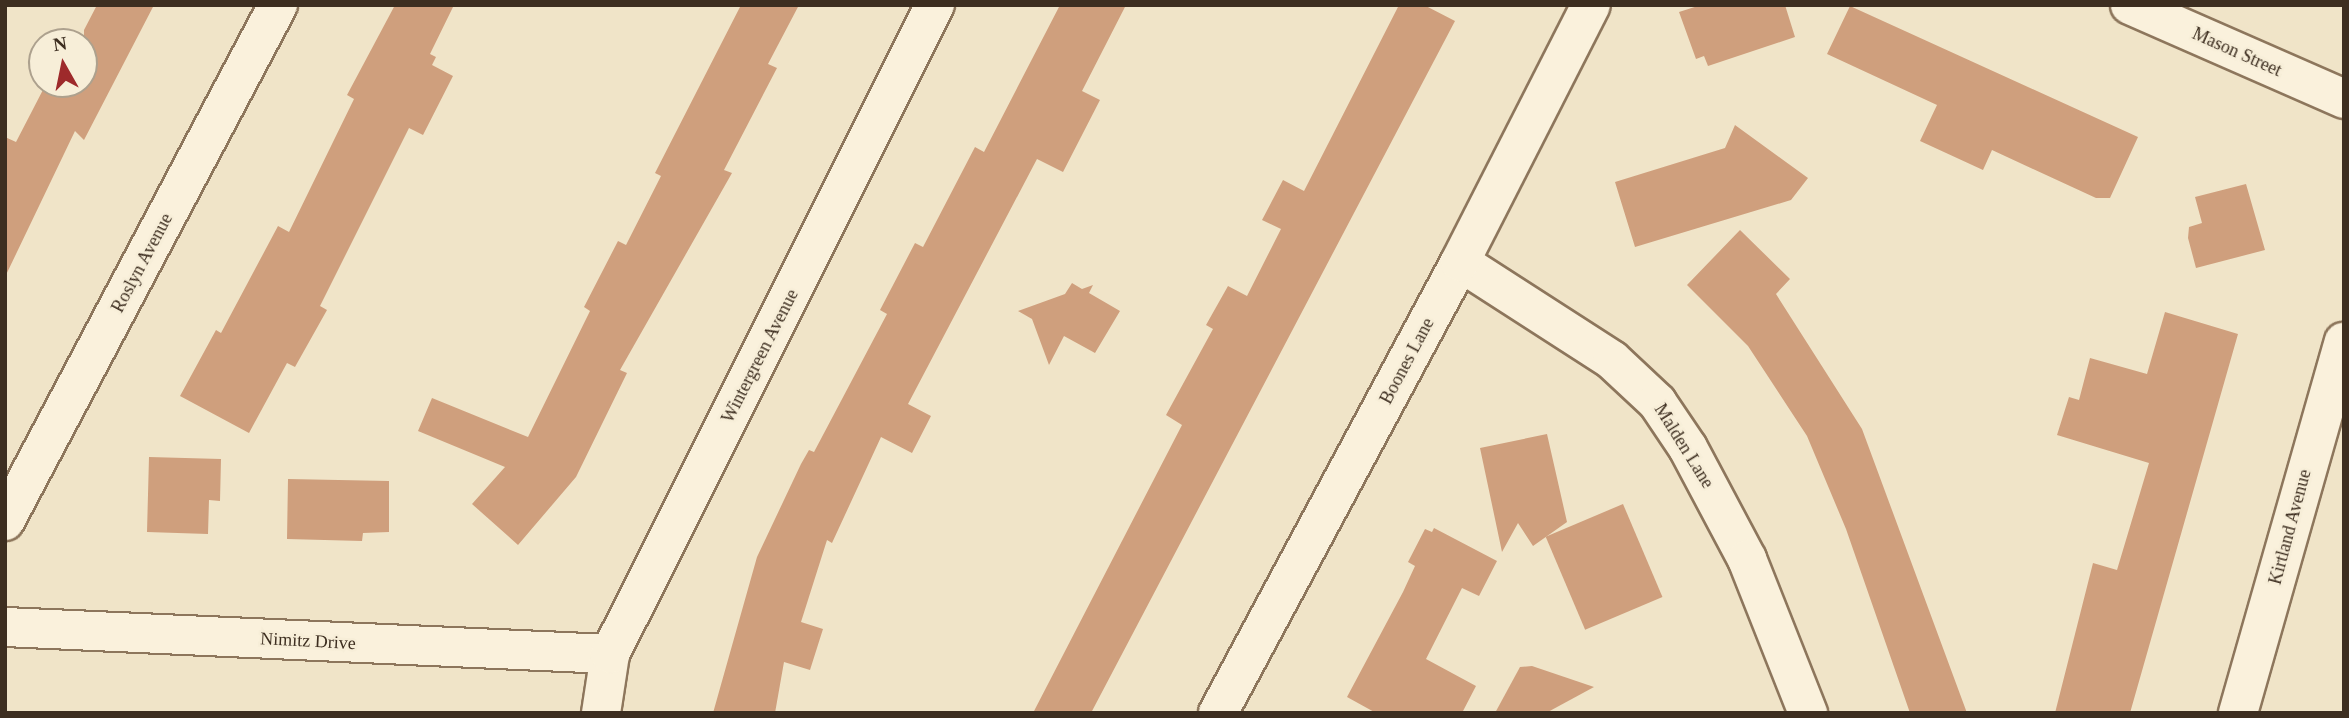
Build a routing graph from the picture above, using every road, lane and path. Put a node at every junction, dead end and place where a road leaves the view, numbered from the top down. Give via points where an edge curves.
1 (278, 5) edge
2 (935, 5) edge
3 (1591, 5) edge
4 (2130, 5) edge
5 (2344, 99) edge
6 (1460, 262) junction
7 (2344, 342) edge
8 (5, 521) edge
9 (5, 627) edge
10 (610, 654) junction
11 (601, 713) edge
12 (1218, 713) edge
13 (1808, 713) edge
14 (2238, 713) edge

1 - 8 street, Roslyn Avenue
2 - 10 street, Wintergreen Avenue
3 - 6 street, Boones Lane
4 - 5 street, Mason Street
6 - 12 street, Boones Lane
6 - 13 street, Malden Lane via 1612,360 1657,402 1688,448 1748,559
7 - 14 street, Kirtland Avenue
9 - 10 street, Nimitz Drive
10 - 11 street, Wintergreen Avenue

